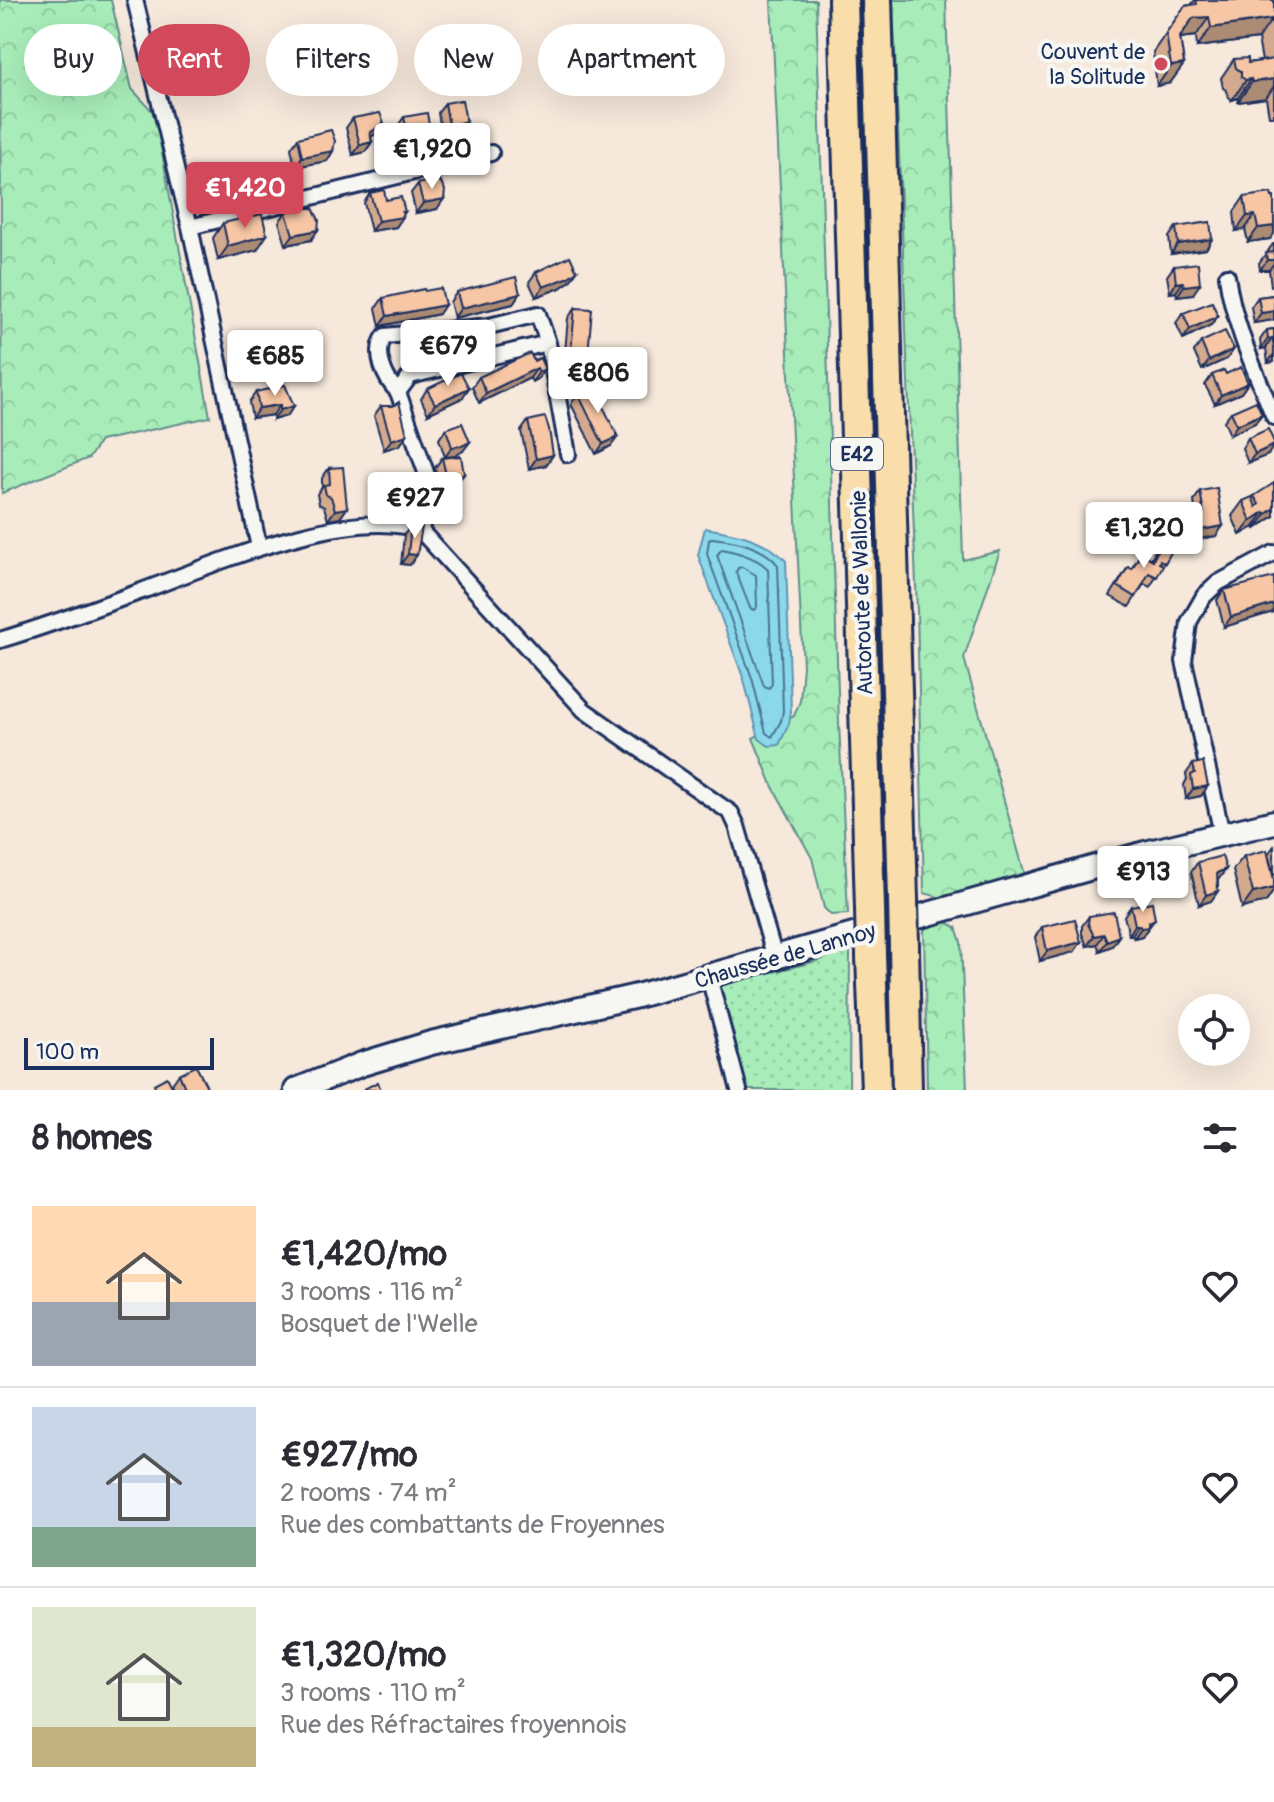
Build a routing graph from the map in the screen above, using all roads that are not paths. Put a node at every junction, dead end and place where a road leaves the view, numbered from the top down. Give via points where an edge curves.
1 (135, 0) edge
2 (843, 0) edge
3 (877, 0) edge
4 (491, 153) dead end
5 (190, 227) junction
6 (1227, 276) dead end
7 (548, 343) junction
8 (398, 392) junction
9 (1274, 417) edge
10 (568, 454) dead end
11 (421, 531) junction
12 (259, 547) junction
13 (1274, 553) edge
14 (0, 640) edge
15 (1274, 822) edge
16 (1222, 834) junction
17 (775, 958) junction
18 (709, 977) junction
19 (296, 1090) edge
20 (739, 1090) edge
21 (876, 1090) edge
22 (907, 1090) edge

1 - 5 street
2 - 21 highway, Autoroute de Wallonie / E42, bridge
3 - 22 highway, Autoroute de Wallonie / E42, bridge
4 - 5 street
5 - 12 street
6 - 9 street via 1244,346
7 - 8 street via 410,376
7 - 8 street via 538,314 489,326 385,336 383,370
7 - 10 street
8 - 11 street via 429,481
11 - 12 street via 381,523
11 - 17 street via 584,710 731,813
12 - 14 street
13 - 16 street via 1218,583 1189,622 1184,661
15 - 16 main road, Chaussée de Lannoy
16 - 17 main road, Chaussée de Lannoy
17 - 18 main road, Chaussée de Lannoy
18 - 19 main road, Chaussée de Lannoy via 431,1043
18 - 20 street

